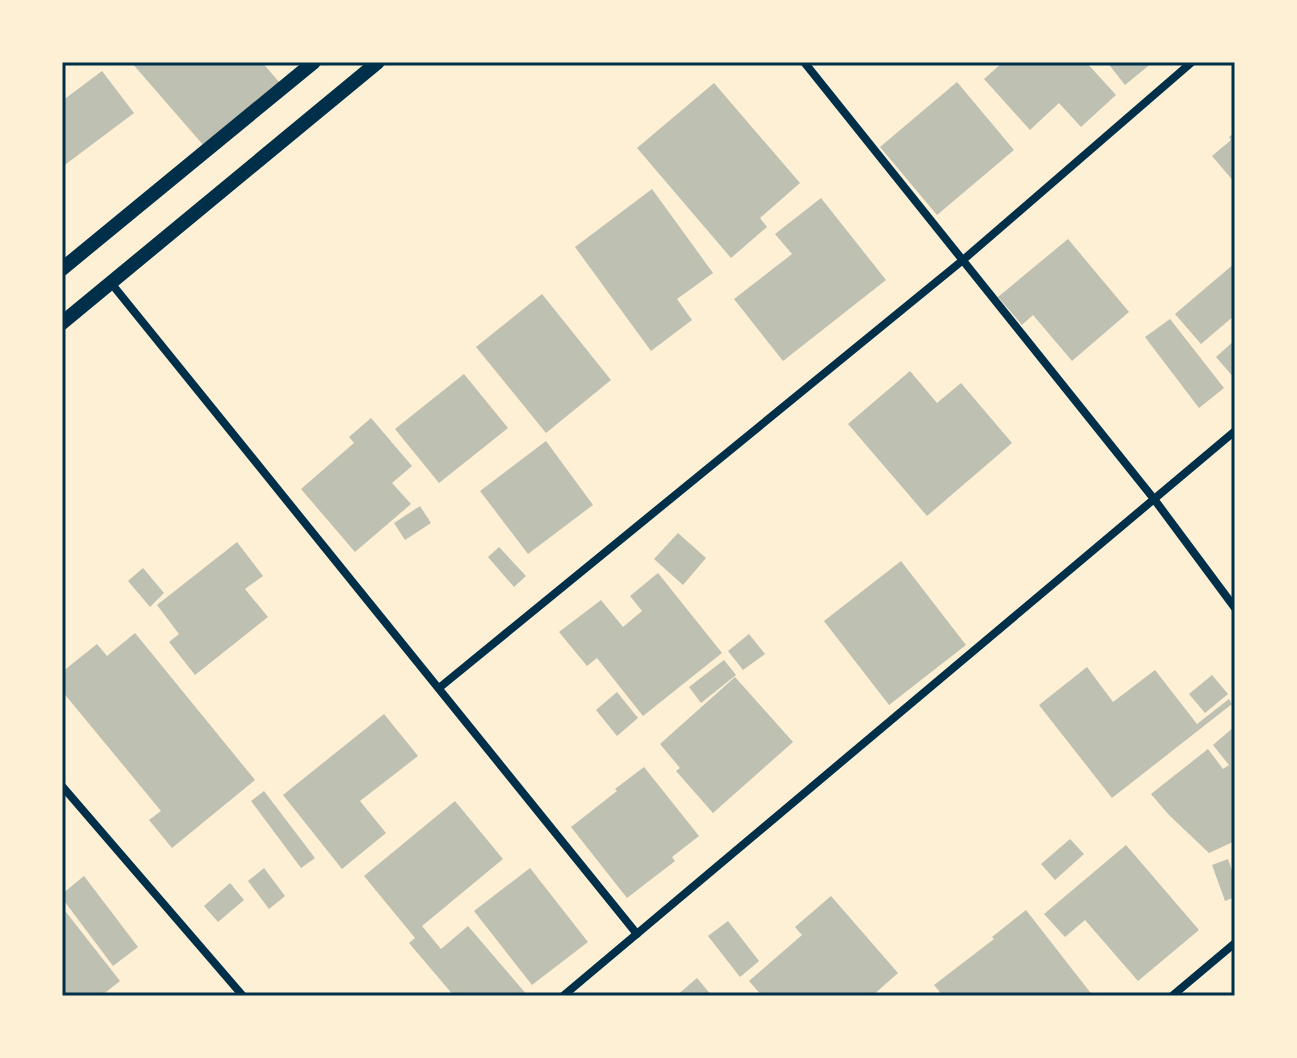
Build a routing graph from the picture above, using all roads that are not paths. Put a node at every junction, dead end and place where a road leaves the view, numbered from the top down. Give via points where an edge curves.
1 (314, 62) edge
2 (378, 62) edge
3 (804, 62) edge
4 (1192, 62) edge
5 (963, 260) junction
6 (62, 269) edge
7 (111, 283) junction
8 (62, 323) edge
9 (1235, 431) edge
10 (1154, 499) junction
11 (1235, 608) edge
12 (439, 688) junction
13 (62, 786) edge
14 (637, 934) junction
15 (1235, 943) edge
16 (243, 996) edge
17 (563, 996) edge
18 (1172, 996) edge

1 - 6 street
2 - 7 street
3 - 5 street
4 - 5 street
5 - 10 street
5 - 12 street
7 - 8 street
7 - 12 street
9 - 10 street
10 - 11 street
10 - 14 street
12 - 14 street
13 - 16 street
14 - 17 street
15 - 18 street

